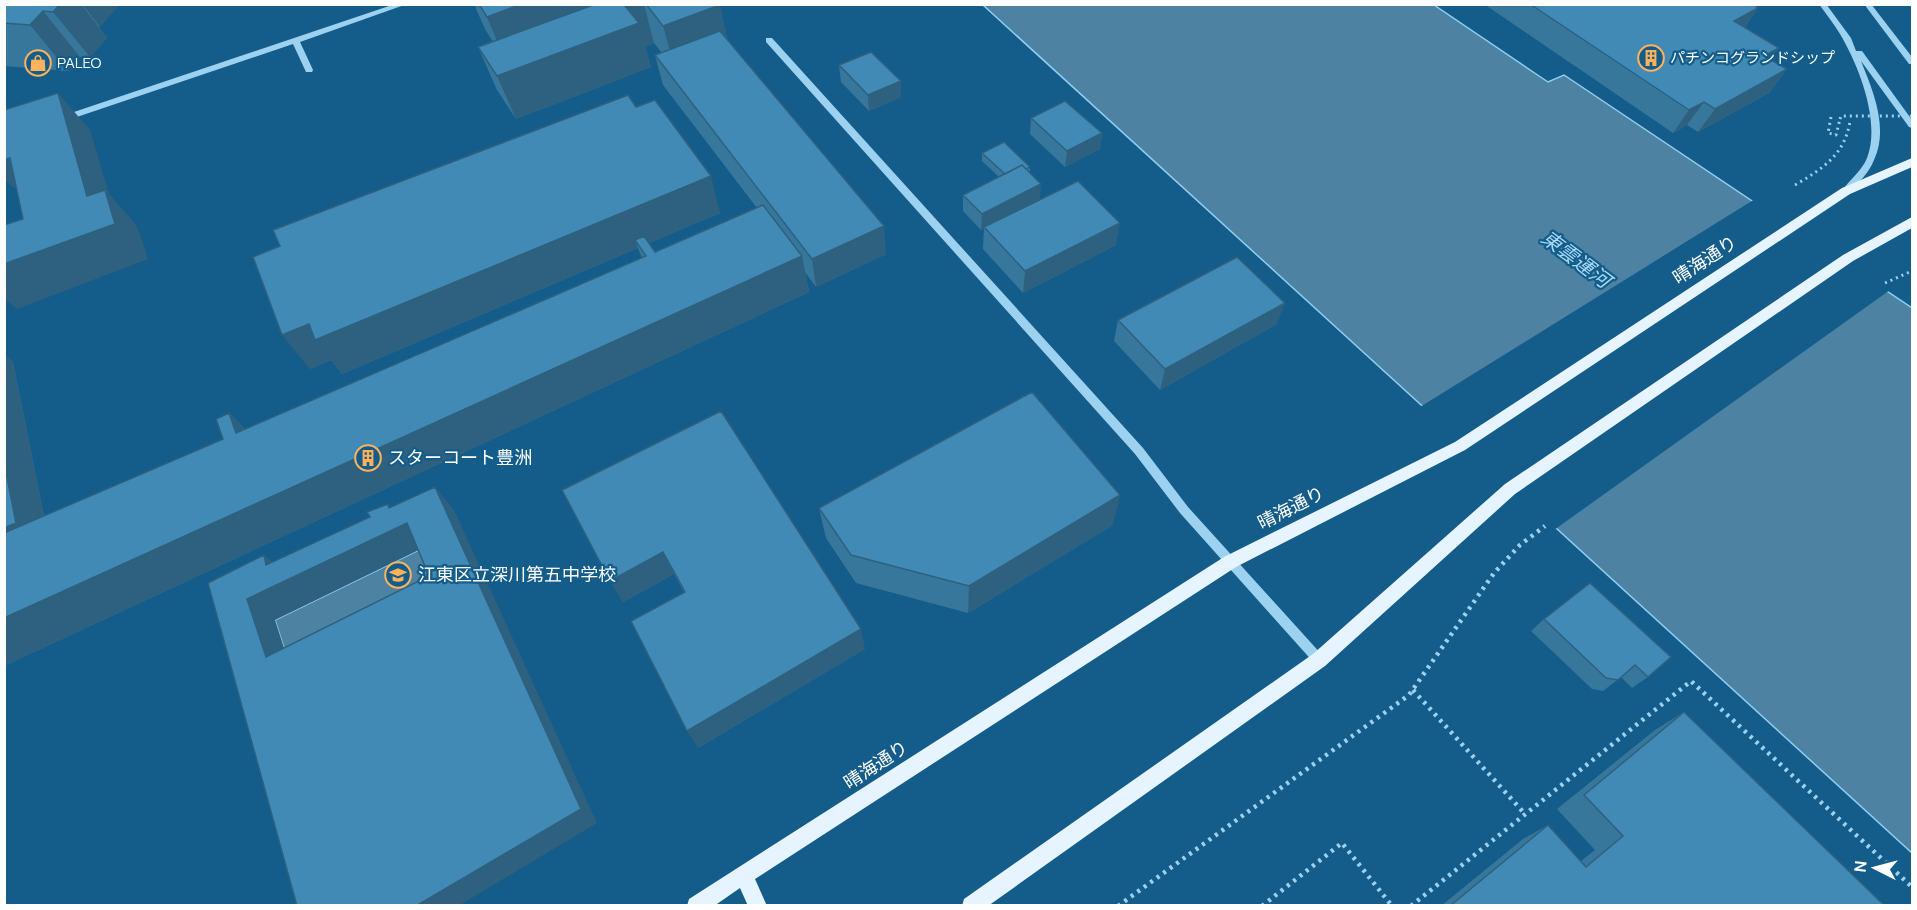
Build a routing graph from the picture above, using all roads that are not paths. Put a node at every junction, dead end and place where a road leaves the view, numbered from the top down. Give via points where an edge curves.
1 (404, 4) edge
2 (1822, 4) edge
3 (1867, 4) edge
4 (1844, 34) junction
5 (769, 40) dead end
6 (296, 41) junction
7 (1912, 62) edge
8 (309, 70) dead end
9 (60, 120) edge
10 (1912, 125) edge
11 (1912, 162) edge
12 (1846, 191) junction
13 (1912, 222) edge
14 (1230, 562) junction
15 (1318, 660) junction
16 (744, 875) junction
17 (696, 906) edge
18 (758, 906) edge
19 (970, 906) edge

1 - 6 street
2 - 4 street
3 - 7 street
4 - 10 street
4 - 12 street via 1859,64 1875,124 1871,158
5 - 14 street via 1139,451
6 - 8 street
6 - 9 street
11 - 12 main road, 晴海通り
12 - 14 main road, 晴海通り via 1460,446
13 - 15 main road via 1848,258 1510,489
14 - 15 street
14 - 16 main road, 晴海通り
15 - 19 main road
16 - 17 main road, 晴海通り
16 - 18 main road

